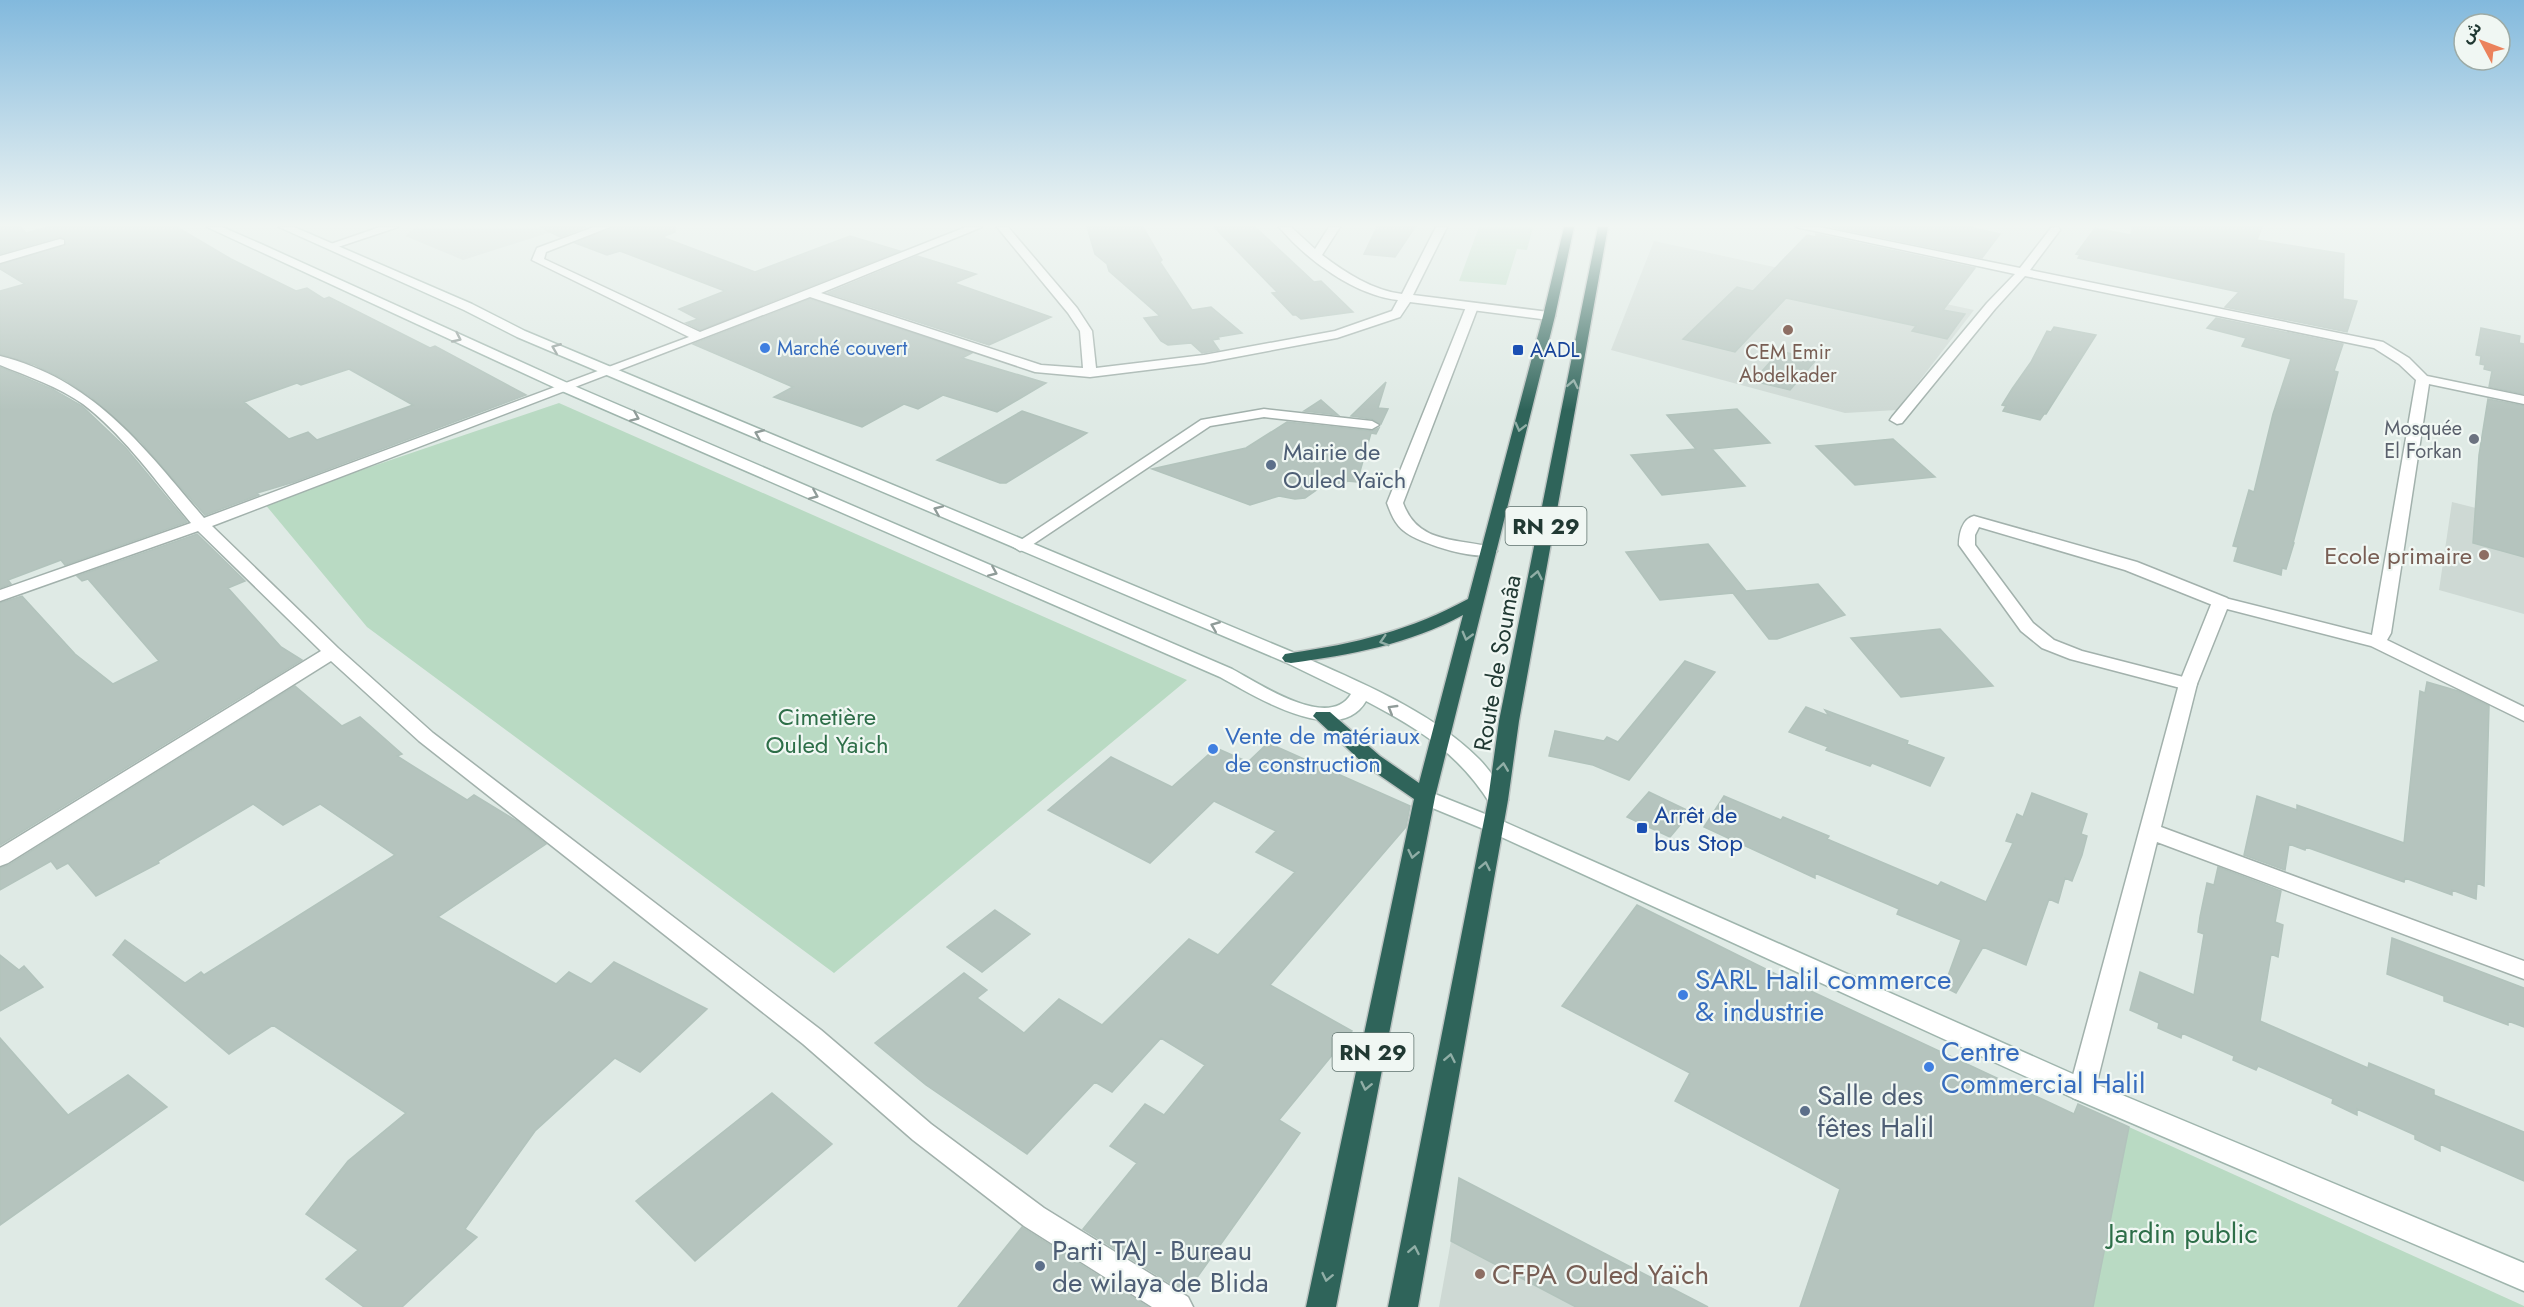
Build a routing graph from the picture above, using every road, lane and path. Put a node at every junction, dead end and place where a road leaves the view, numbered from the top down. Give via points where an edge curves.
1 (354, 288) edge
2 (425, 288) edge
3 (597, 288) edge
4 (827, 288) edge
5 (1054, 288) edge
6 (1364, 288) edge
7 (1410, 288) edge
8 (1555, 288) edge
9 (1591, 288) edge
10 (2008, 288) edge
11 (2102, 288) edge
12 (812, 294) junction
13 (1404, 299) junction
14 (1472, 307) junction
15 (1549, 316) junction
16 (700, 337) junction
17 (0, 360) edge
18 (610, 370) junction
19 (1090, 373) junction
20 (2423, 379) junction
21 (566, 387) junction
22 (2524, 400) edge
23 (1897, 420) dead end
24 (1372, 425) dead end
25 (201, 525) junction
26 (1020, 546) junction
27 (1489, 551) junction
28 (0, 596) edge
29 (1476, 601) junction
30 (2221, 602) junction
31 (2378, 642) junction
32 (332, 652) junction
33 (1291, 658) junction
34 (2188, 684) junction
35 (1362, 691) junction
36 (2524, 715) edge
37 (1323, 716) junction
38 (1440, 738) junction
39 (1425, 797) junction
40 (1498, 800) junction
41 (1493, 825) junction
42 (2149, 831) junction
43 (0, 858) edge
44 (2524, 970) edge
45 (2082, 1090) junction
46 (2524, 1277) edge
47 (1179, 1307) edge
48 (1321, 1307) edge
49 (1403, 1307) edge

1 -> 21 street
18 -> 2 street via 521,334
3 - 16 street
4 - 12 street
5 - 19 street via 1086,331
6 - 13 street
7 - 13 street
8 - 15 highway, Route de Soumâa / RN 29
40 -> 9 highway, Route de Soumâa / RN 29 via 1511,709
10 - 23 street
11 - 20 street via 2378,345
12 - 16 street
12 - 19 street via 1040,369
13 - 14 street
13 - 19 street via 1396,314 1337,334 1204,359
14 - 15 street
14 - 27 street via 1395,503 1405,526 1420,535 1439,543
15 -> 27 highway, Route de Soumâa / RN 29
16 - 18 street
17 - 25 street via 87,401 128,438
18 - 21 street
26 -> 18 street
20 - 22 street
20 - 31 street
21 - 25 street
21 -> 37 street via 1226,673 1293,707
24 - 26 street via 1264,413 1206,423
25 - 28 street
25 - 32 street
33 -> 26 street
27 - 29 highway, Route de Soumâa / RN 29
29 -> 33 highway via 1448,618 1376,644
29 -> 38 highway, Route de Soumâa / RN 29
30 - 31 street
30 - 34 street
30 - 34 street via 2131,567 1974,521 1967,535 1967,545 2027,627 2048,644
31 - 36 street
32 - 43 street
32 - 47 street via 426,737 812,1036 922,1132 1034,1217
33 - 35 street
34 - 42 street
35 - 37 street via 1354,705
38 -> 35 street
37 - 39 highway via 1373,761
38 - 39 highway, Route de Soumâa / RN 29
38 - 40 street via 1472,763
39 - 41 street
39 -> 48 highway, RN 29
40 - 41 highway, Route de Soumâa / RN 29
41 - 45 street
49 -> 41 highway, RN 29
42 - 44 street
42 - 45 street
45 - 46 street

